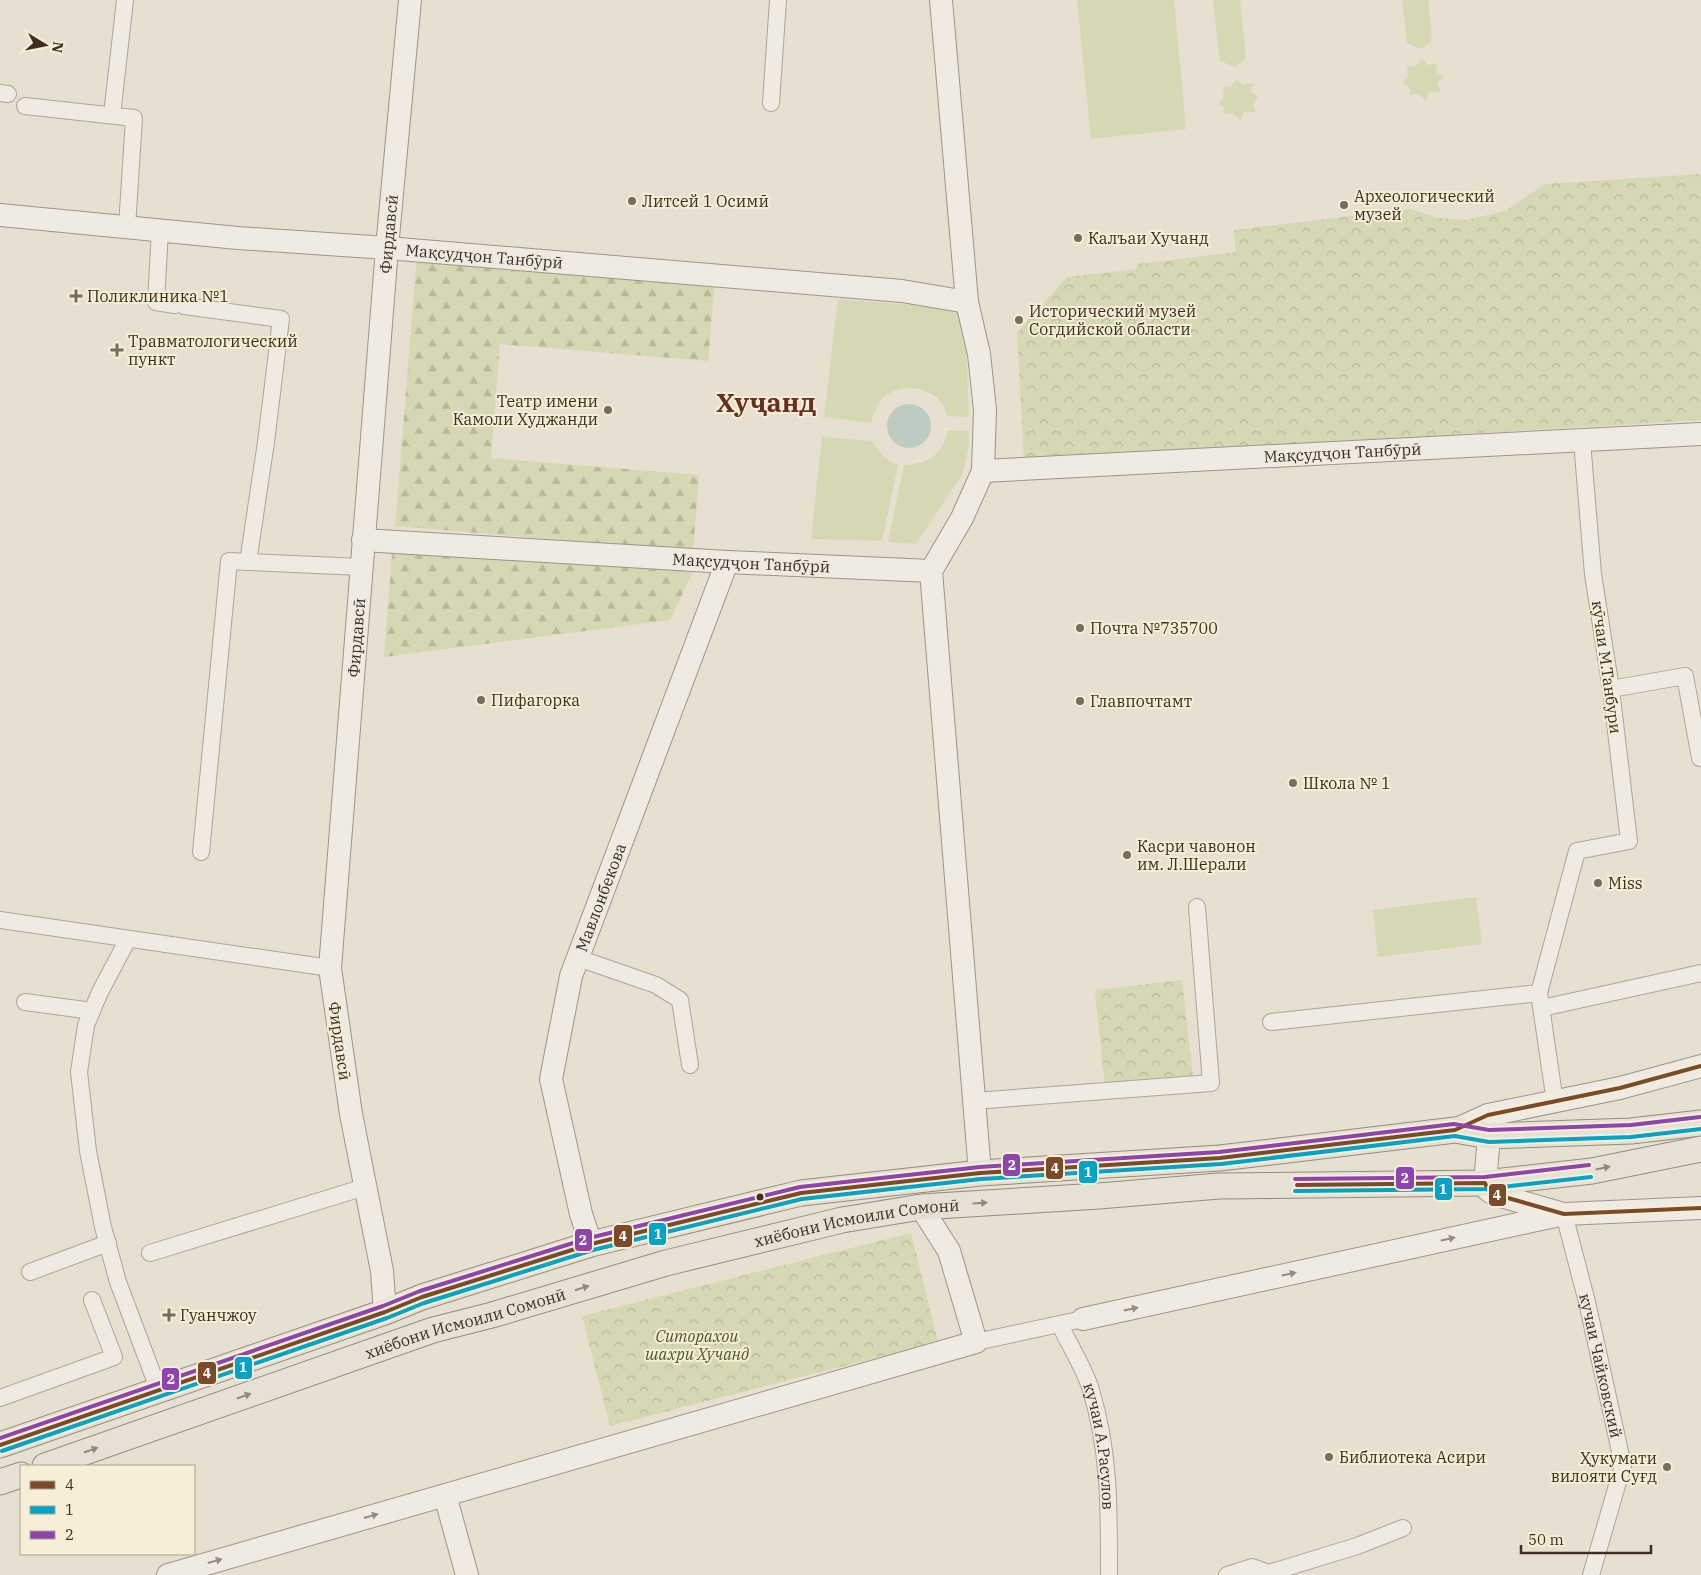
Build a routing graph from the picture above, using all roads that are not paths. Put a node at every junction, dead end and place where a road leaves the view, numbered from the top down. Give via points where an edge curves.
1 (125, 0) edge
2 (410, 0) edge
3 (778, 0) edge
4 (941, 0) edge
5 (771, 103) dead end
6 (25, 106) dead end
7 (112, 115) junction
8 (0, 215) edge
9 (127, 227) junction
10 (160, 230) junction
11 (387, 248) junction
12 (967, 302) junction
13 (1701, 434) edge
14 (1582, 441) junction
15 (983, 471) junction
16 (363, 540) junction
17 (248, 562) junction
18 (727, 562) junction
19 (361, 567) junction
20 (931, 571) junction
21 (1610, 689) junction
22 (1700, 758) dead end
23 (200, 852) dead end
24 (1196, 907) dead end
25 (0, 920) edge
26 (128, 938) junction
27 (578, 958) junction
28 (330, 968) junction
29 (1701, 973) edge
30 (1540, 1001) junction
31 (25, 1002) dead end
32 (92, 1011) junction
33 (1271, 1022) dead end
34 (690, 1065) dead end
35 (1701, 1066) edge
36 (974, 1101) junction
37 (1555, 1102) junction
38 (1701, 1123) edge
39 (1455, 1130) junction
40 (1489, 1136) junction
41 (1701, 1149) edge
42 (980, 1173) junction
43 (1485, 1183) junction
44 (365, 1187) junction
45 (921, 1207) junction
46 (1701, 1208) edge
47 (1564, 1214) junction
48 (108, 1243) junction
49 (590, 1244) junction
50 (150, 1253) dead end
51 (30, 1272) dead end
52 (484, 1279) junction
53 (92, 1300) dead end
54 (385, 1312) junction
55 (492, 1315) junction
56 (1083, 1319) joint
57 (1060, 1325) junction
58 (976, 1342) junction
59 (159, 1391) junction
60 (0, 1398) edge
61 (0, 1445) edge
62 (48, 1465) edge
63 (20, 1475) edge
64 (0, 1482) edge
65 (445, 1495) junction
66 (1403, 1528) dead end
67 (168, 1575) edge
68 (467, 1575) edge
69 (1108, 1575) edge
70 (1227, 1575) edge
71 (1591, 1575) edge

1 - 7 street
2 - 11 street, Фирдавсӣ
3 - 5 street
4 - 12 street
6 - 7 street
7 - 9 street via 134,118
8 - 9 street, Мақсудҷон Танбӯрӣ
9 - 10 street, Мақсудҷон Танбӯрӣ
10 - 11 street, Мақсудҷон Танбӯрӣ
10 - 17 street via 156,302 280,319
11 - 12 street, Мақсудҷон Танбӯрӣ via 902,291
11 - 16 street, Фирдавсӣ
12 - 15 street via 979,354 985,410
13 - 14 street, Мақсудҷон Танбӯрӣ
14 - 15 street, Мақсудҷон Танбӯрӣ
14 - 21 street, кӯчаи М.Танбури via 1593,574
15 - 20 street via 962,518
16 - 18 street, Мақсудҷон Танбӯрӣ
16 - 19 street, Фирдавсӣ
17 - 19 street
17 - 23 street via 229,561
18 - 20 street, Мақсудҷон Танбӯрӣ
18 - 27 street, Мавлонбекова
19 - 28 street, Фирдавсӣ
20 - 36 street
21 - 22 street via 1685,676
21 - 30 street, кӯчаи М.Танбури via 1629,841 1578,851
24 - 36 street via 1211,1083
25 - 26 street
26 - 28 street
26 - 32 street
27 - 34 street via 656,985 680,1000
27 - 49 street, Мавлонбекова via 571,976 551,1079
28 - 44 street, Фирдавсӣ
29 - 30 street
30 - 33 street
30 - 37 street
31 - 32 street
32 - 48 street via 86,1025 79,1072 88,1151
35 - 37 street
36 - 42 street
37 - 39 street via 1488,1115
38 - 40 main road via 1631,1131
39 - 40 main road
39 - 42 main road via 1220,1158
40 - 43 street
43 -> 41 main road, хиёбони Исмоили Сомонӣ via 1592,1171
42 - 49 main road via 801,1193
45 -> 43 main road, хиёбони Исмоили Сомонӣ via 1219,1186
43 - 47 street via 1494,1194
44 - 50 street
44 - 54 street, Фирдавсӣ via 382,1271
55 -> 45 main road, хиёбони Исмоили Сомонӣ via 666,1263 842,1220
45 - 58 street via 949,1252
46 - 47 street
56 -> 47 street
47 - 71 street, кучаи Чайковский via 1623,1464
48 - 51 street
48 - 59 street via 118,1282
49 - 52 main road
52 - 54 main road via 422,1297
52 - 55 main road via 478,1290 478,1300
53 - 60 street via 114,1357
54 - 59 main road
62 -> 55 main road, хиёбони Исмоили Сомонӣ via 432,1330
56 - 57 street
57 - 58 street
57 - 69 street, кучаи А.Расулов via 1090,1389 1105,1448 1110,1504
58 - 65 street
59 - 61 main road
63 - 64 main road
67 -> 65 street
65 - 68 street
66 - 70 street via 1269,1573 1252,1567

